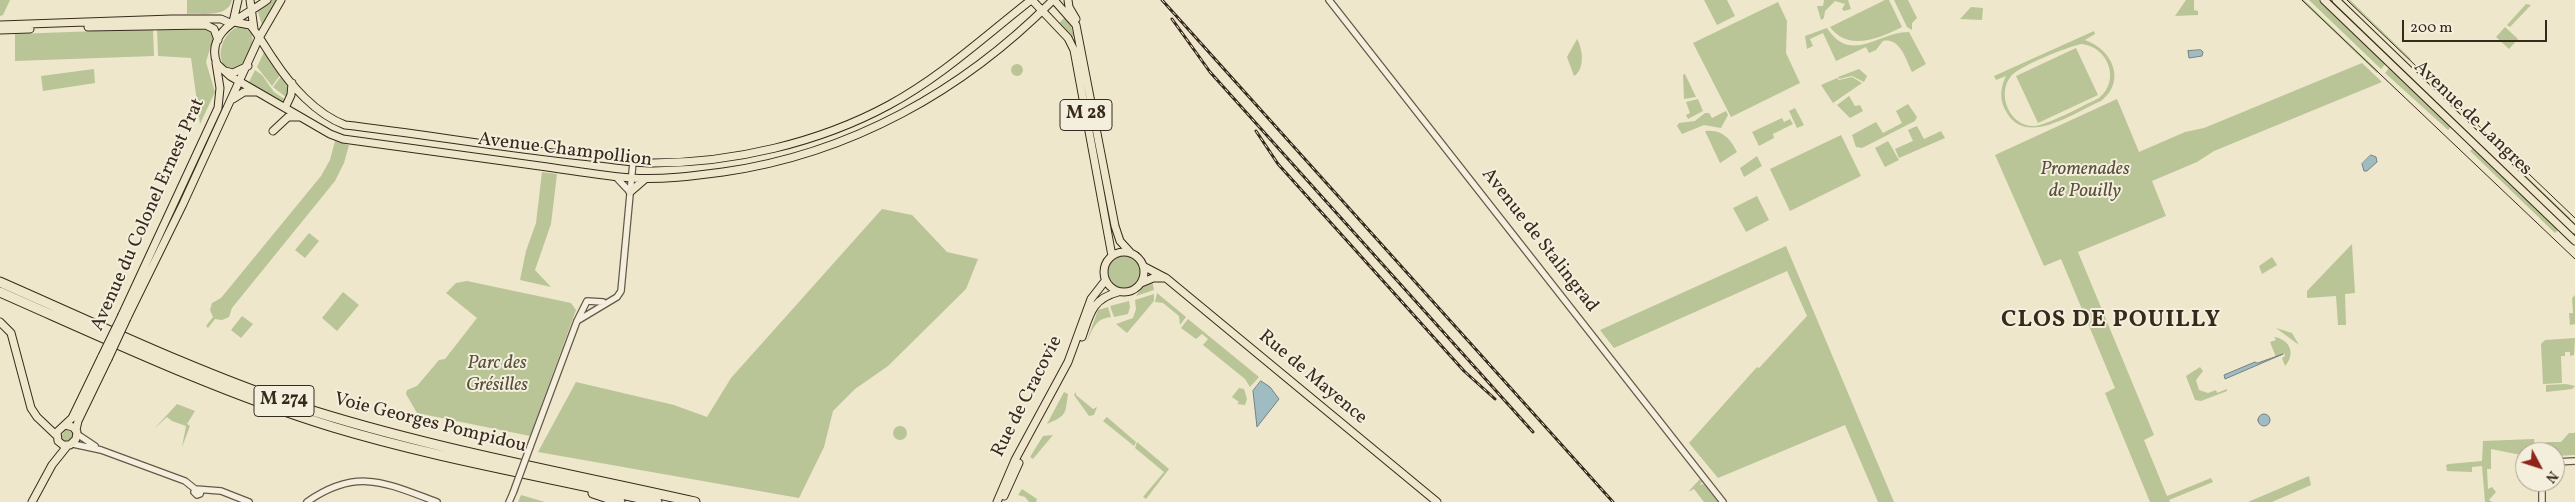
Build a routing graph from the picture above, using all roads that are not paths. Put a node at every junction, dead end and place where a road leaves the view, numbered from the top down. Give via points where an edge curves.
1 (238, 0) edge
2 (250, 0) edge
3 (267, 0) edge
4 (281, 0) edge
5 (1032, 0) edge
6 (1054, 0) edge
7 (1068, 0) edge
8 (1330, 0) edge
9 (2324, 0) edge
10 (2336, 0) edge
11 (251, 10) junction
12 (1042, 11) junction
13 (232, 22) junction
14 (0, 25) edge
15 (0, 30) edge
16 (254, 30) junction
17 (1078, 36) junction
18 (259, 38) junction
19 (218, 40) junction
20 (215, 56) junction
21 (248, 66) junction
22 (222, 69) junction
23 (240, 82) junction
24 (292, 83) junction
25 (257, 92) junction
26 (231, 101) junction
27 (285, 108) junction
28 (300, 117) junction
29 (842, 127) junction
30 (273, 131) dead end
31 (847, 140) junction
32 (633, 162) junction
33 (614, 176) junction
34 (632, 178) junction
35 (647, 178) junction
36 (630, 192) junction
37 (2575, 230) edge
38 (2575, 241) edge
39 (1130, 252) junction
40 (1112, 256) junction
41 (1143, 266) junction
42 (1166, 278) junction
43 (0, 281) edge
44 (1105, 281) junction
45 (1141, 282) junction
46 (0, 292) edge
47 (1118, 292) junction
48 (0, 298) edge
49 (606, 302) junction
50 (124, 317) junction
51 (58, 318) junction
52 (577, 321) junction
53 (0, 322) edge
54 (105, 358) junction
55 (37, 417) junction
56 (63, 426) junction
57 (76, 432) junction
58 (58, 438) junction
59 (71, 444) junction
60 (101, 450) junction
61 (52, 464) junction
62 (546, 478) junction
63 (32, 502) edge
64 (249, 502) edge
65 (307, 502) edge
66 (438, 502) edge
67 (509, 502) edge
68 (620, 502) edge
69 (657, 502) edge
70 (695, 502) edge
71 (997, 502) edge
72 (1002, 502) edge
73 (1437, 502) edge
74 (1724, 502) edge

1 - 13 main road
2 - 11 main road
3 - 11 main road
4 - 18 main road
5 - 12 main road, M 28
5 - 29 main road, Avenue Champollion via 940,73 889,105
6 - 12 main road, Avenue Champollion
6 - 17 main road, M 28 via 1074,21
7 - 17 main road, M 28 via 1077,21
8 - 74 street, Avenue de Stalingrad
9 - 38 main road, Avenue de Langres
10 - 37 main road, Avenue de Langres
11 - 13 main road
11 - 16 main road
12 - 31 main road, Avenue Champollion via 938,93 894,119
12 - 40 main road, M 28 via 1068,38 1074,50
13 - 14 main road via 172,19
13 - 16 main road via 244,22
13 - 19 main road
15 - 19 main road via 206,25 214,29
16 - 18 main road
17 - 39 main road, M 28 via 1115,226 1120,241
18 - 21 main road
18 - 24 main road, Avenue Champollion
19 - 20 main road
20 - 22 main road
20 - 50 main road, Avenue du Colonel Ernest Prat via 220,87 218,108
21 - 22 main road via 233,73
21 - 23 main road, Avenue du Colonel Ernest Prat
22 - 23 main road, Avenue Champollion
23 - 25 main road, Avenue Champollion
23 - 26 main road, Avenue du Colonel Ernest Prat
24 - 27 main road
24 - 32 main road, Avenue Champollion via 317,109 346,125
25 - 26 main road via 239,93
25 - 27 main road, Avenue Champollion
26 - 50 main road, Avenue du Colonel Ernest Prat
27 - 28 main road, Avenue Champollion
28 - 30 main road via 288,118
28 - 33 main road, Avenue Champollion via 343,139
29 - 31 street
29 - 32 main road, Avenue Champollion via 768,149 730,156 694,161
31 - 35 main road, Avenue Champollion via 815,152 742,170
32 - 34 street
33 - 34 main road, Avenue Champollion
33 - 36 street
34 - 35 main road, Avenue Champollion
34 - 36 street
35 - 36 main road
36 - 49 street via 621,291
39 - 40 main road
39 - 41 main road via 1141,260
40 - 44 main road via 1104,267
41 - 42 main road, Rue de Mayence
41 - 45 main road
42 - 45 main road
42 - 73 main road, Rue de Mayence
43 - 70 highway, Voie Georges Pompidou / M 274 via 178,360 337,418 420,441
44 - 47 main road
44 - 71 main road, Rue de Cracovie via 1091,298 1068,362 1015,460
45 - 47 main road via 1128,292
46 - 51 highway, Voie Georges Pompidou / M 274
47 - 72 main road, Rue de Cracovie via 1094,305 1068,370 1017,465
48 - 51 highway
49 - 52 street
49 - 52 street via 588,301
50 - 54 main road, Avenue du Colonel Ernest Prat, bridge
51 - 62 highway, Voie Georges Pompidou / M 274 via 207,381 301,416 391,443
52 - 67 street, bridge
53 - 55 main road via 11,334 29,405
54 - 56 main road via 72,418
54 - 57 main road via 78,420
55 - 56 main road
55 - 58 main road
56 - 57 main road
56 - 58 main road
57 - 59 main road
57 - 60 street
58 - 59 main road
58 - 61 main road
59 - 60 street
59 - 61 main road
60 - 64 street via 198,489 221,491
61 - 63 main road
62 - 68 highway
62 - 69 highway, Voie Georges Pompidou / M 274
65 - 66 street via 340,484 371,481 396,486

